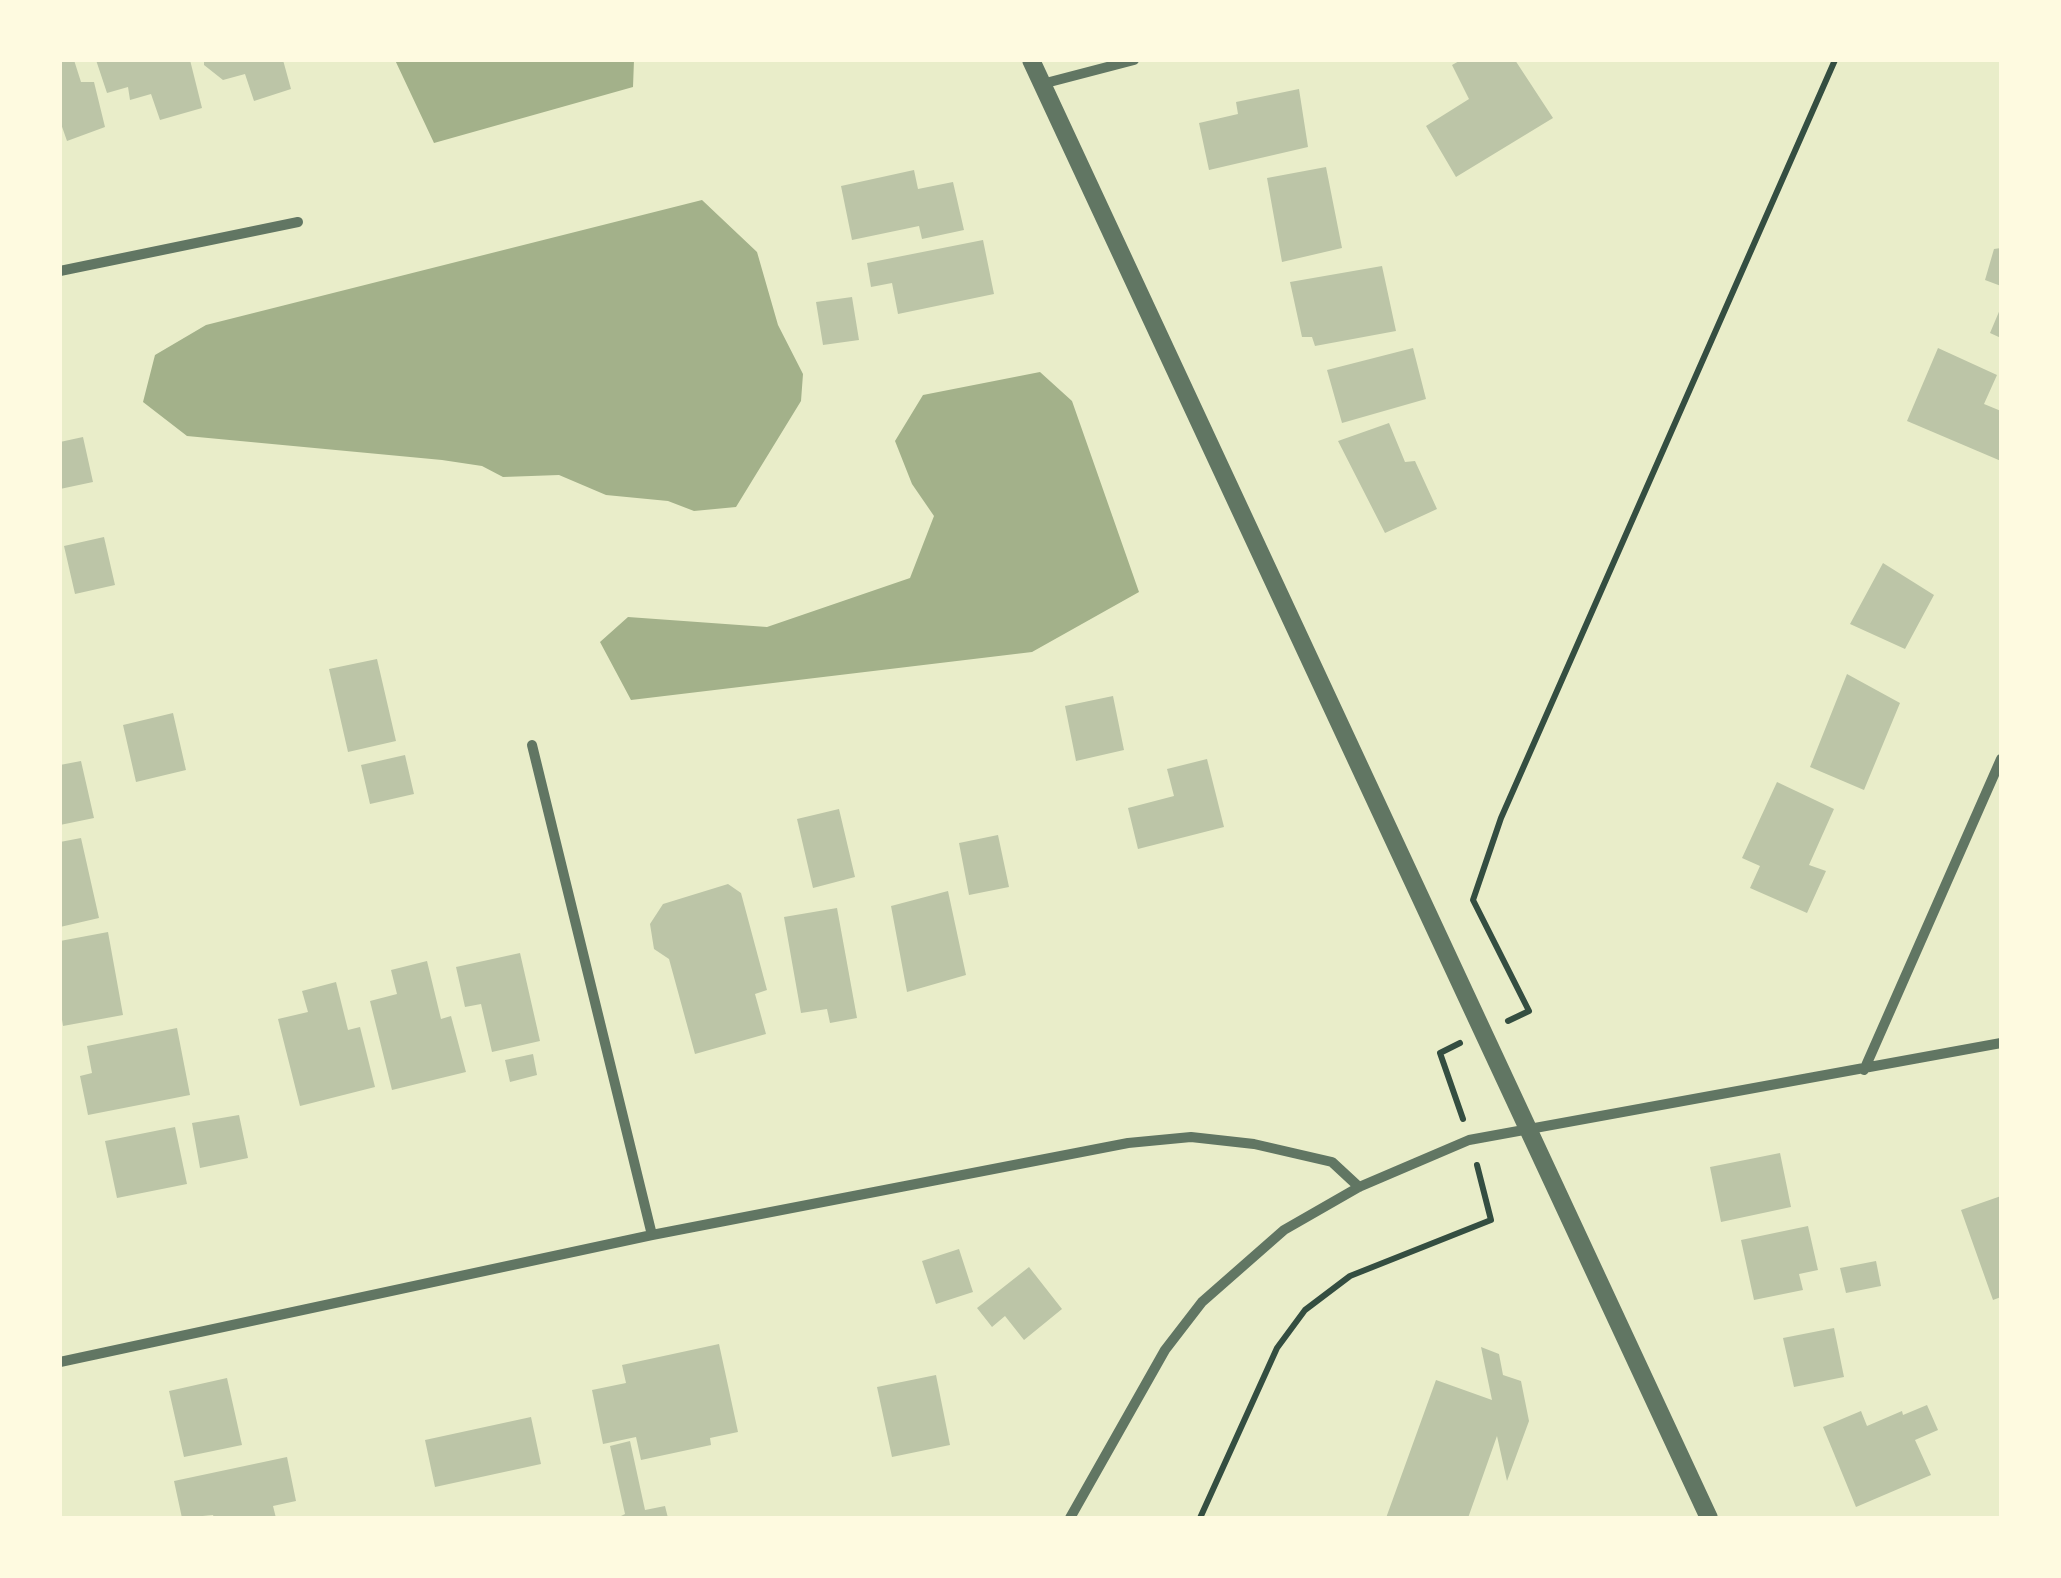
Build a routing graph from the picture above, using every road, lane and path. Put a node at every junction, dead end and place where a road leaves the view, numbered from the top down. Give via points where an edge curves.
1 (1031, 60) edge
2 (1134, 60) edge
3 (1836, 60) edge
4 (1042, 84) junction
5 (298, 222) dead end
6 (60, 271) edge
7 (532, 745) dead end
8 (2001, 759) edge
9 (1512, 1019) dead end
10 (2001, 1043) edge
11 (1452, 1047) dead end
12 (1864, 1070) junction
13 (1453, 1088) dead end
14 (1528, 1128) junction
15 (1481, 1178) dead end
16 (1359, 1187) junction
17 (652, 1235) junction
18 (60, 1362) edge
19 (1070, 1518) edge
20 (1200, 1518) edge
21 (1709, 1518) edge

1 - 4 street
2 - 4 street
3 - 9 path via 1501,818 1473,900 1529,1012
4 - 14 street
5 - 6 street
7 - 17 street
8 - 12 street
10 - 12 street
11 - 13 path via 1440,1053
12 - 14 street
14 - 16 street via 1470,1140
14 - 21 street
15 - 20 path via 1490,1220 1350,1276 1305,1310 1277,1348
16 - 17 street via 1332,1162 1191,1137 1128,1142
16 - 19 street via 1284,1230 1202,1302 1165,1350
17 - 18 street

